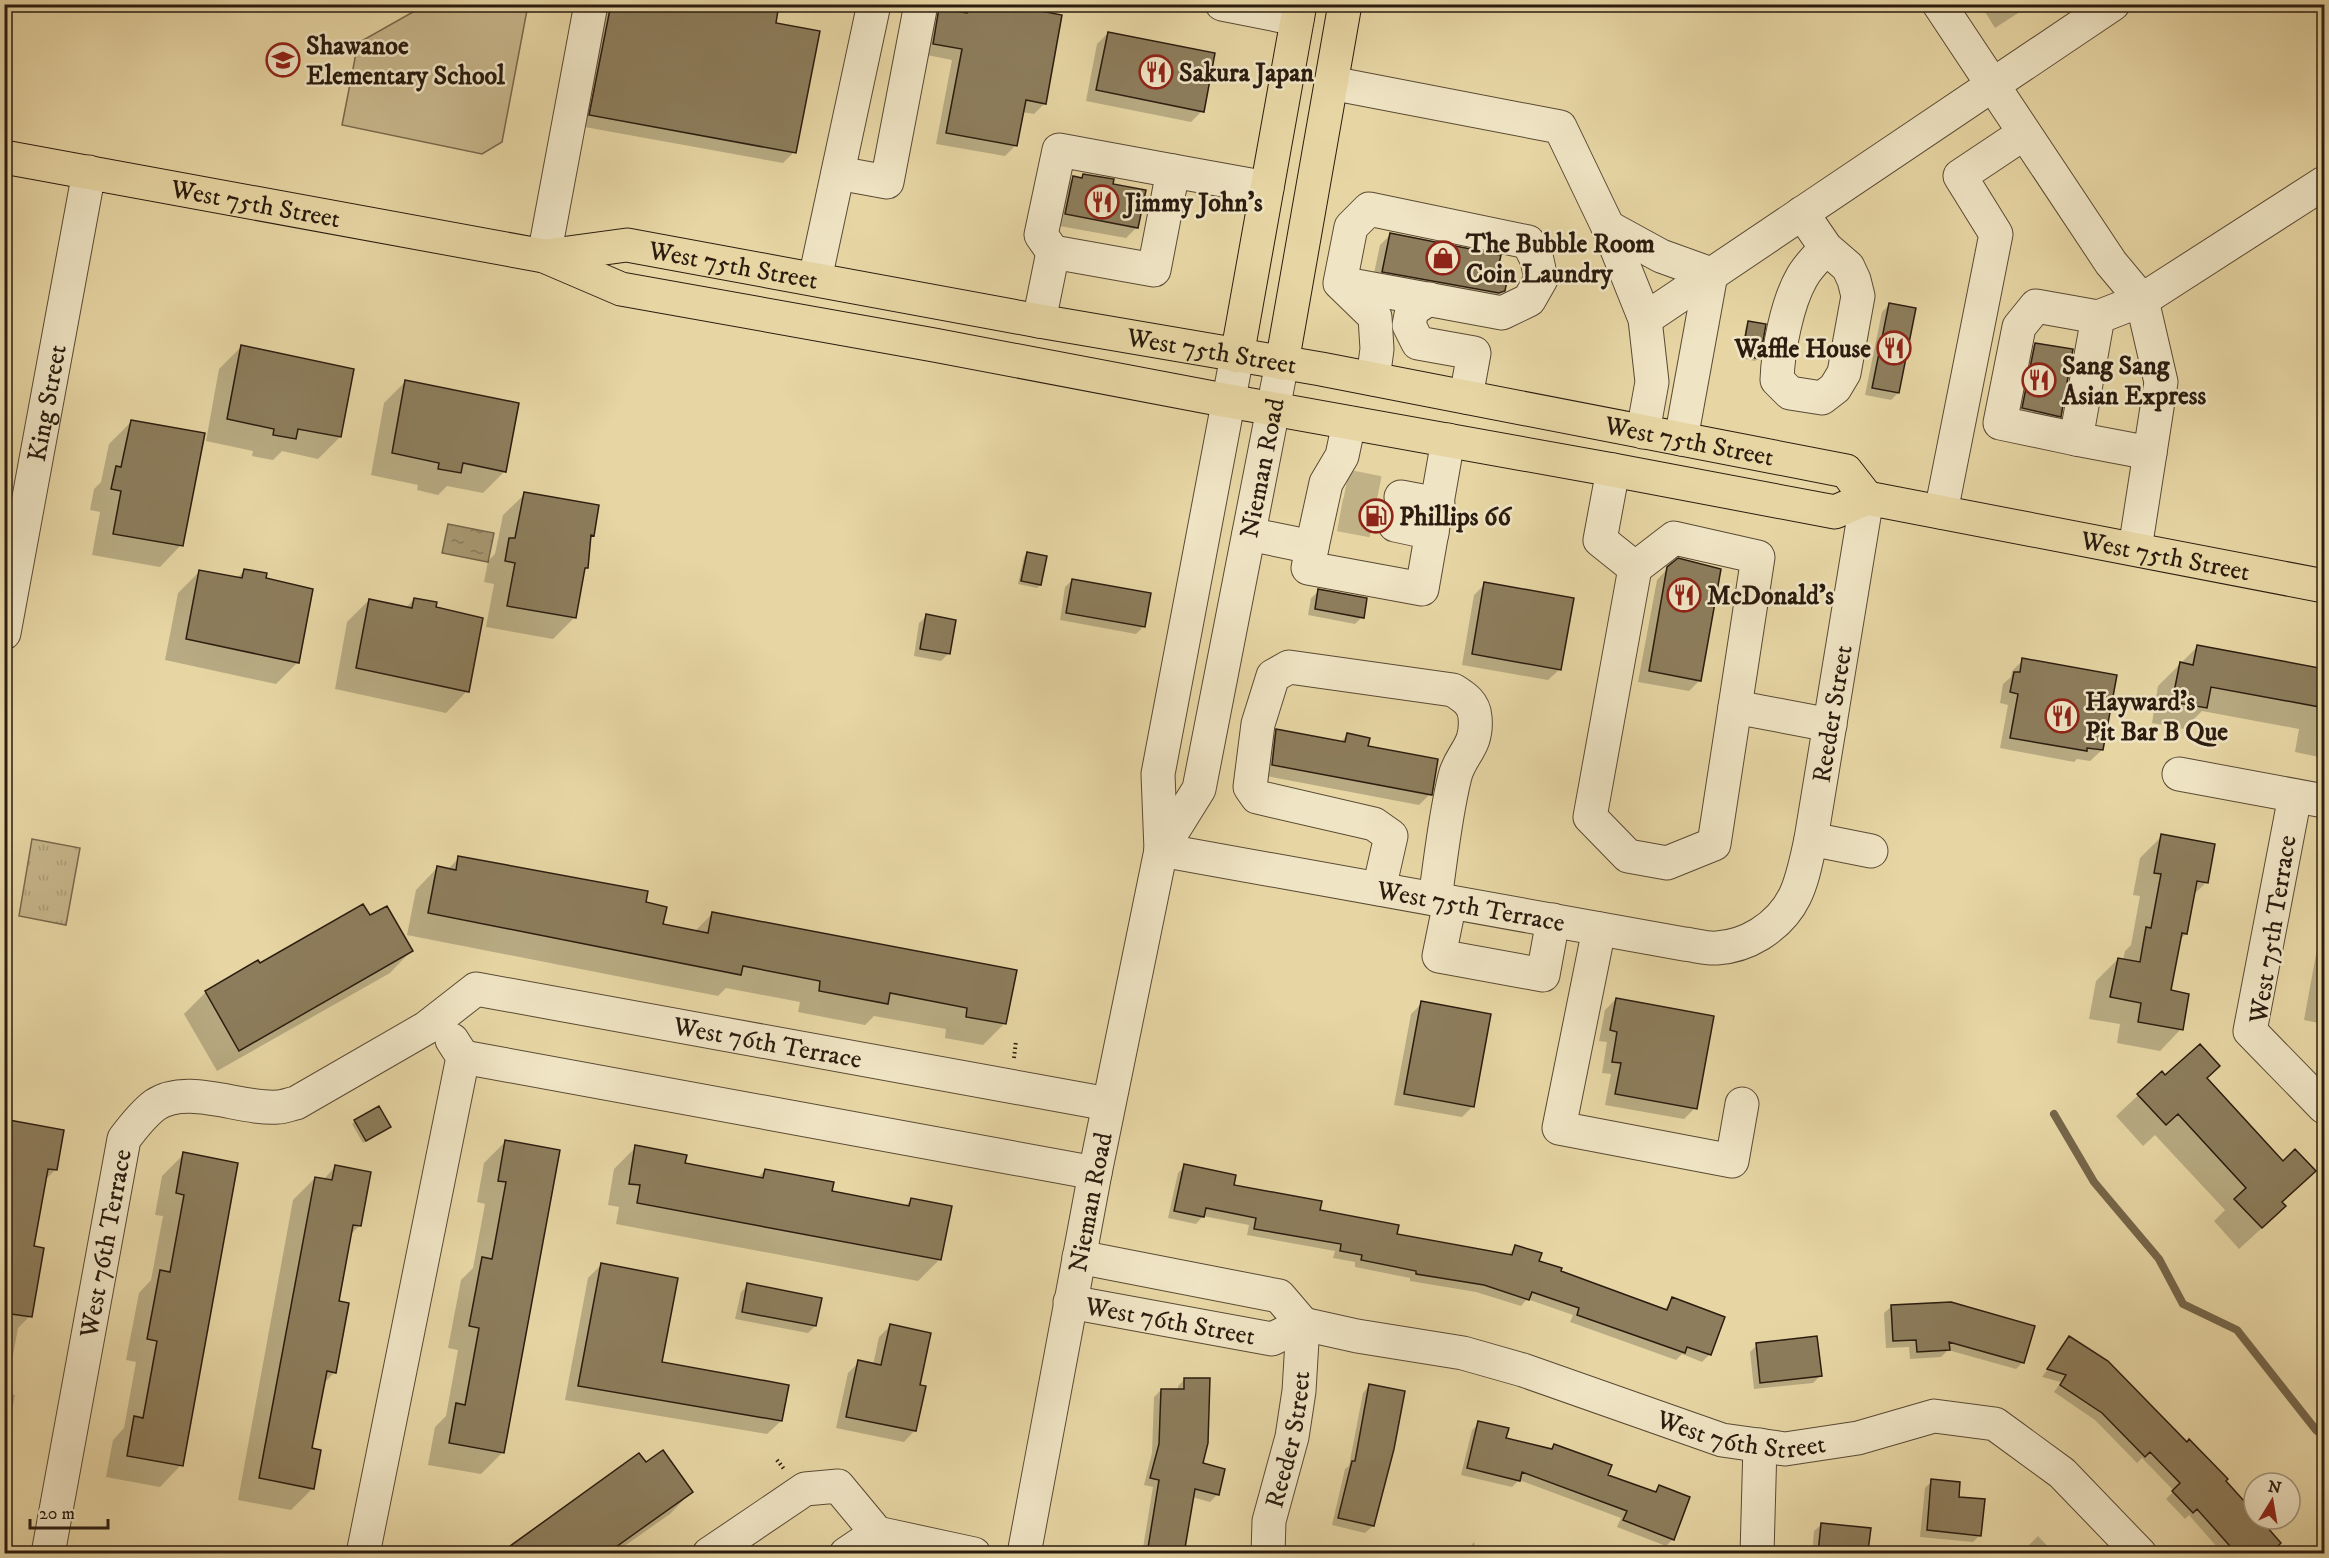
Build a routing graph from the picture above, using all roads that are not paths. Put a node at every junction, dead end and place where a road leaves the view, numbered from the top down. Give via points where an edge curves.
1 (591, 4) edge
2 (874, 4) edge
3 (921, 4) edge
4 (1222, 4) edge
5 (1345, 4) edge
6 (1939, 4) edge
7 (2113, 4) edge
8 (1298, 12) edge
9 (1331, 83) junction
10 (1991, 86) junction
11 (2023, 134) junction
12 (4, 157) edge
13 (1173, 171) junction
14 (89, 172) junction
15 (838, 173) junction
16 (2325, 183) edge
17 (1267, 188) junction
18 (1802, 213) junction
19 (1307, 220) junction
20 (1351, 227) junction
21 (1608, 227) junction
22 (1826, 248) junction
23 (1053, 252) junction
24 (544, 256) junction
25 (1711, 274) junction
26 (815, 279) junction
27 (1340, 283) junction
28 (1429, 299) junction
29 (2142, 300) junction
30 (2098, 317) junction
31 (1645, 319) junction
32 (1039, 321) junction
33 (1237, 356) junction
34 (1282, 363) junction
35 (1372, 379) junction
36 (1466, 397) junction
37 (1229, 401) junction
38 (1273, 409) junction
39 (1349, 423) junction
40 (1643, 432) junction
41 (1681, 439) junction
42 (2076, 439) junction
43 (1448, 440) junction
44 (2150, 453) junction
45 (1613, 470) junction
46 (1867, 498) junction
47 (1398, 511) tunnel mouth
48 (1941, 512) junction
49 (1435, 518) junction
50 (1249, 534) junction
51 (1312, 547) junction
52 (2134, 549) junction
53 (1635, 568) junction
54 (2325, 586) edge
55 (4, 633) edge
56 (1735, 707) junction
57 (1830, 725) junction
58 (2179, 774) dead end
59 (2310, 798) edge
60 (1811, 839) junction
61 (1161, 850) junction
62 (1871, 851) dead end
63 (1379, 889) junction
64 (1443, 900) junction
65 (1553, 920) junction
66 (1777, 924) joint
67 (1599, 928) junction
68 (437, 1019) junction
69 (463, 1057) junction
70 (1108, 1104) junction
71 (1742, 1104) dead end
72 (2325, 1107) edge
73 (1095, 1173) junction
74 (1079, 1257) junction
75 (1070, 1302) junction
76 (1303, 1324) junction
77 (1760, 1445) junction
78 (877, 1533) junction
79 (48, 1554) edge
80 (363, 1554) edge
81 (710, 1554) edge
82 (846, 1554) edge
83 (974, 1554) edge
84 (1024, 1554) edge
85 (1268, 1554) edge
86 (1757, 1554) edge
87 (2140, 1554) edge

1 - 24 street
2 - 15 street
3 - 15 street via 887,183
4 - 8 street
5 - 9 main road, Nieman Road
6 - 10 street
7 - 10 street
8 - 17 main road, Nieman Road
9 - 19 main road, Nieman Road
9 - 21 street via 1560,127
10 - 11 street
10 - 18 street
11 - 29 street via 2111,263
11 - 48 street via 1960,176 1996,234
12 - 14 main road, West 75th Street
13 - 17 street
13 - 23 street via 1154,270
13 - 23 street via 1059,150 1041,235
14 - 24 main road, West 75th Street
14 - 55 street, King Street
15 - 26 street
16 - 29 street
17 - 33 main road, Nieman Road
18 - 22 street
18 - 25 street
19 - 20 street
19 - 34 main road, Nieman Road
20 - 27 street
20 - 28 street via 1369,209 1528,242 1537,260 1540,279 1528,300 1502,313
21 - 25 street via 1661,256
21 - 31 street
22 - 22 street via 1802,276 1793,298 1778,354 1777,380 1790,393 1822,398 1835,388 1844,373 1858,296 1848,267
23 - 32 street
24 - 26 main road, West 75th Street via 627,245
24 - 37 main road, West 75th Street via 621,289
25 - 31 street
25 - 41 street
26 - 32 main road, West 75th Street
27 - 28 street
27 - 35 street via 1375,317 1377,349
28 - 36 street via 1412,310 1409,324 1418,343 1474,353
29 - 30 street
29 - 44 street via 2161,382
30 - 42 street
30 - 42 street via 2036,306 2019,327 2000,423
31 - 40 street via 1652,382
32 - 33 main road, West 75th Street
33 - 34 main road, West 75th Street
33 - 37 street, Nieman Road
34 - 35 main road, West 75th Street
34 - 38 street, Nieman Road
35 - 36 main road, West 75th Street
36 - 40 main road, West 75th Street
37 - 38 main road, West 75th Street
37 - 61 street, Nieman Road via 1158,774
38 - 39 main road, West 75th Street
38 - 50 street, Nieman Road
39 - 43 main road, West 75th Street
39 - 51 street via 1333,499
40 - 41 main road, West 75th Street
41 - 46 main road, West 75th Street via 1846,471
42 - 44 street
43 - 45 main road, West 75th Street
43 - 49 street
44 - 52 street
45 - 46 main road, West 75th Street via 1835,512
45 - 53 street via 1600,540
46 - 48 main road, West 75th Street
46 - 57 street, Reeder Street
47 - 49 street
48 - 52 main road, West 75th Street
49 - 51 street via 1422,589 1308,568
50 - 51 street
50 - 61 street, Nieman Road via 1199,789
52 - 54 main road, West 75th Street
53 - 56 street via 1674,538 1758,557
53 - 56 street via 1590,817 1628,856 1667,864 1714,844
56 - 57 street
57 - 60 street, Reeder Street
58 - 59 street
59 - 72 street, West 75th Terrace via 2250,1030
60 - 62 street
60 - 66 street, Reeder Street via 1792,904
61 - 63 street, West 75th Terrace
61 - 70 street, Nieman Road
63 - 64 street, West 75th Terrace
63 - 64 street via 1391,836 1374,824 1257,797 1250,787 1258,724 1273,676 1289,667 1453,690 1470,702 1475,716 1474,739 1456,773 1449,803
64 - 65 street, West 75th Terrace
64 - 65 street via 1439,957 1543,975
65 - 67 street, West 75th Terrace
66 - 67 street, West 75th Terrace via 1745,943 1716,948
67 - 71 street via 1559,1128 1732,1161
68 - 69 street
68 - 70 street, West 76th Terrace via 477,989
68 - 79 street, West 76th Terrace via 296,1103 252,1106 195,1097 175,1098 156,1104 124,1139
69 - 73 street
69 - 80 street
70 - 73 street, Nieman Road
73 - 74 street, Nieman Road
74 - 75 street, Nieman Road
74 - 76 street, West 76th Street via 1279,1296
75 - 76 street, West 76th Street via 1272,1339
75 - 84 street, Nieman Road
76 - 77 street, West 76th Street via 1463,1353 1722,1440
76 - 85 street, Reeder Street via 1294,1425 1269,1521
77 - 86 street
77 - 87 street, West 76th Street via 1785,1449 1858,1438 1934,1416 1995,1424 2062,1473
78 - 81 street via 838,1486 806,1489
78 - 82 street
78 - 83 street

